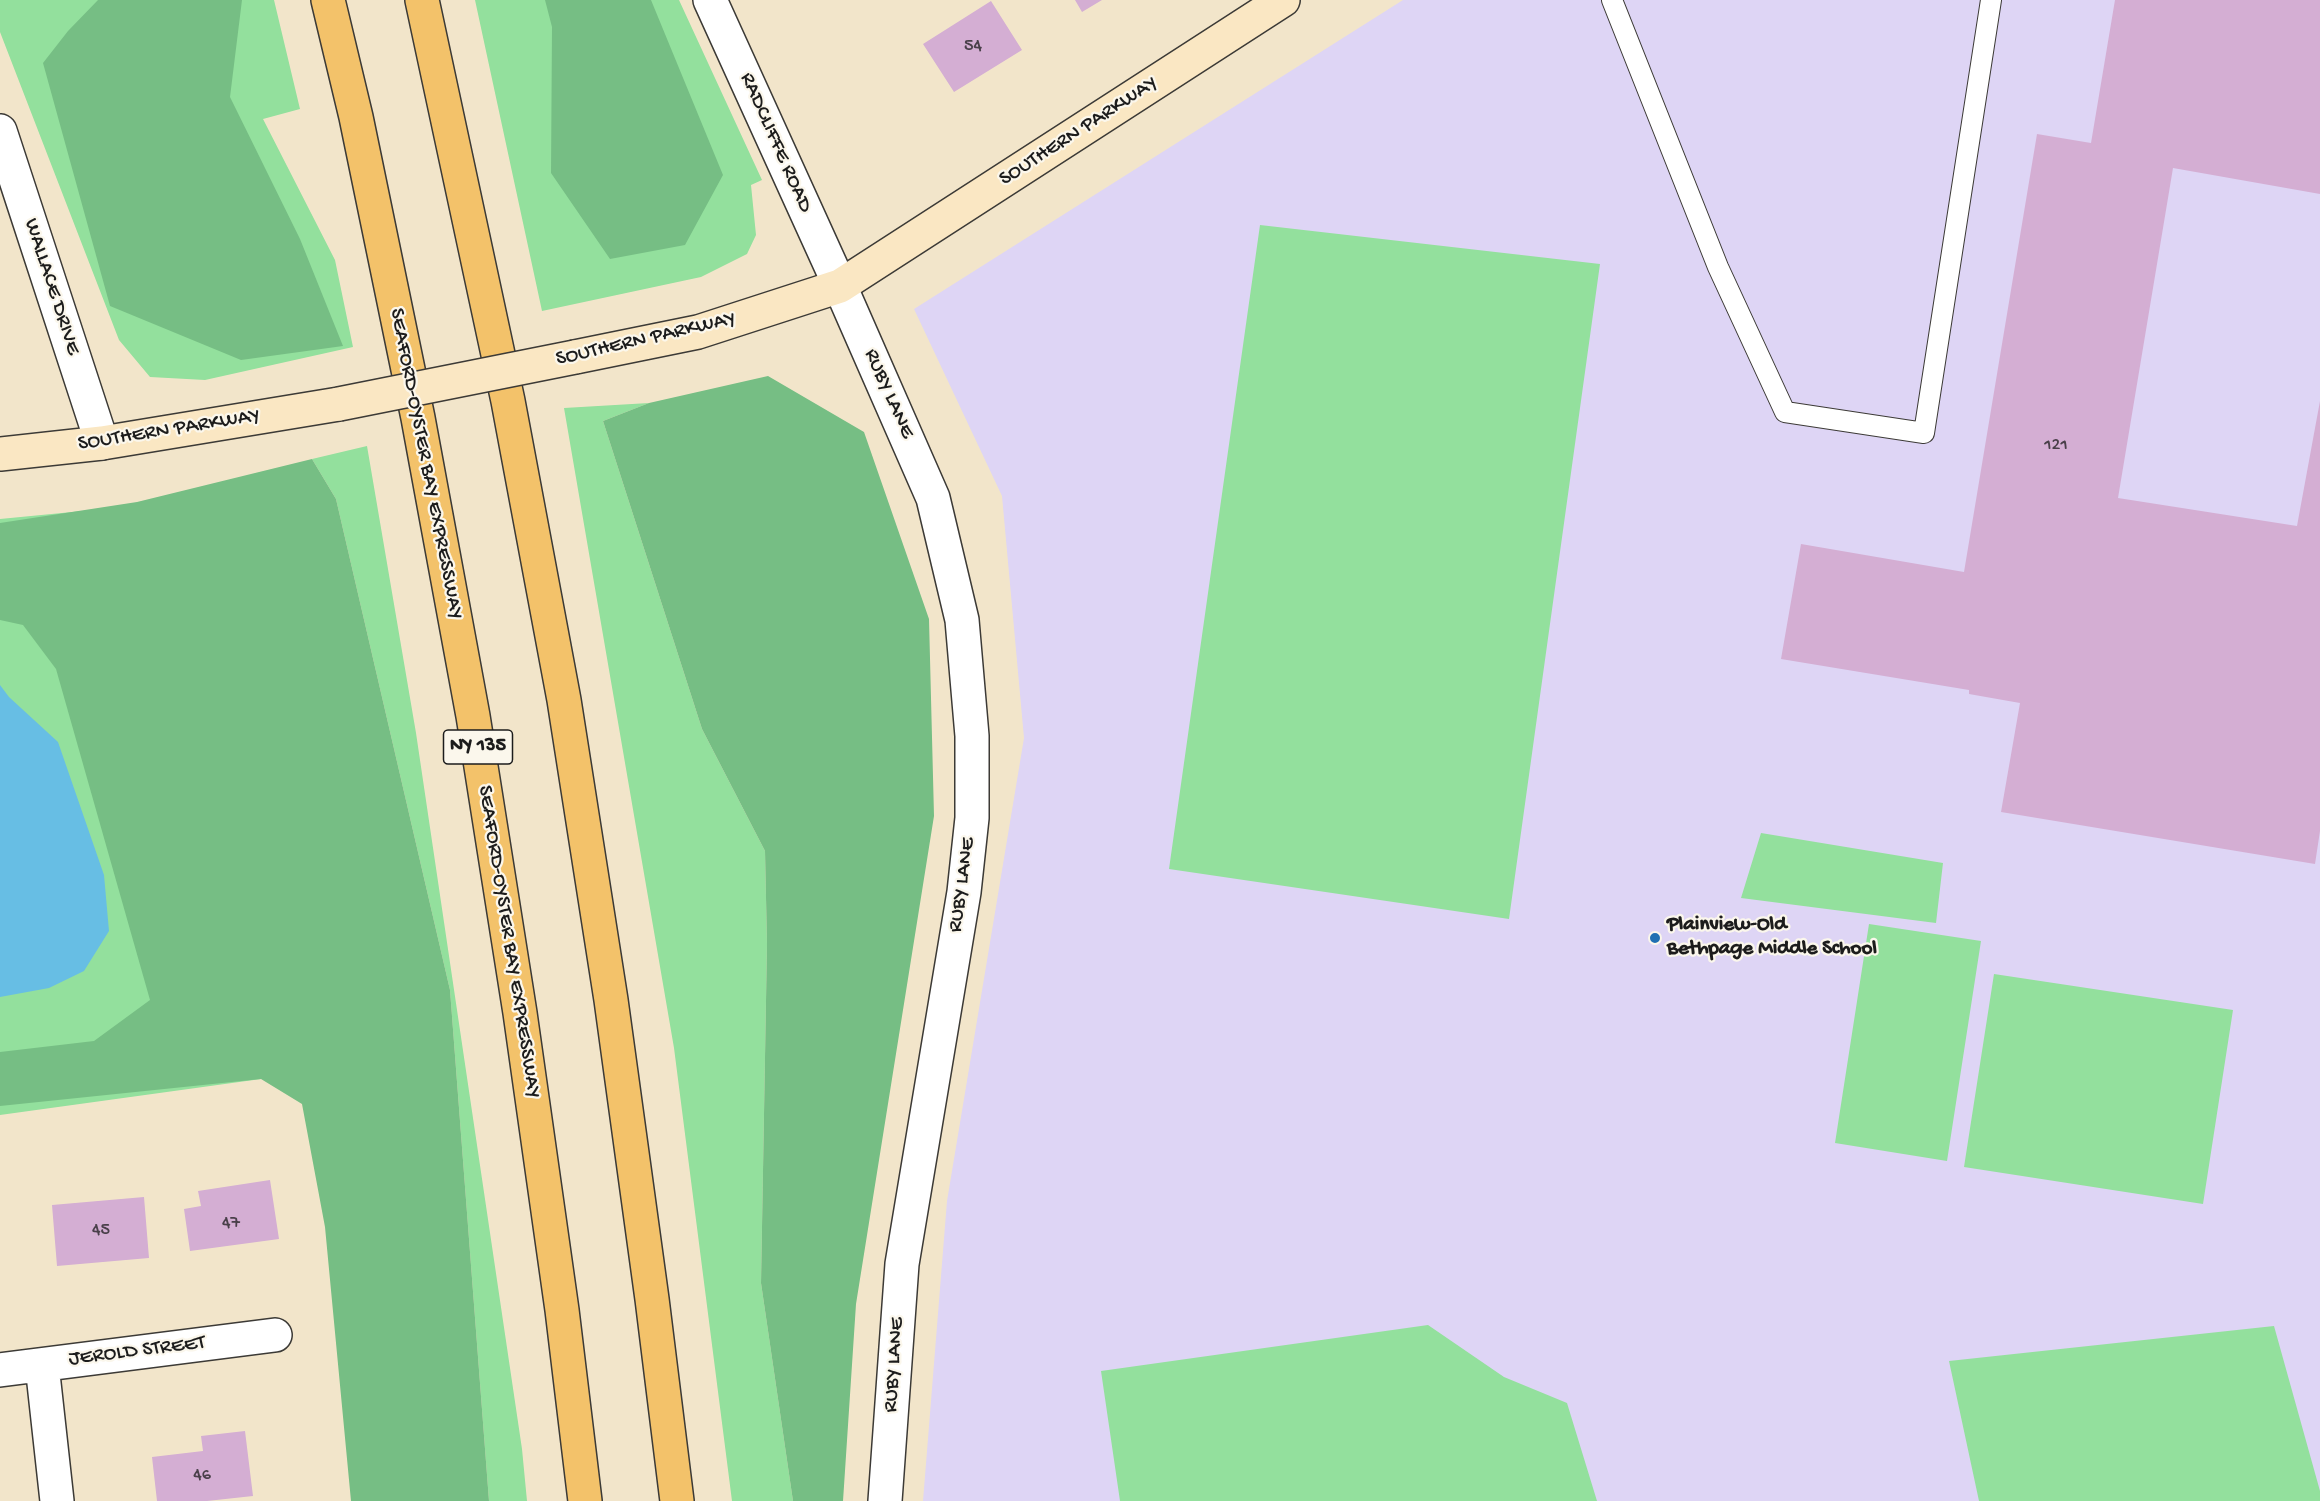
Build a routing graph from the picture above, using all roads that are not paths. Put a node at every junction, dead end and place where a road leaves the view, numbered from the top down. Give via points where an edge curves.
1 (328, 0) edge
2 (422, 0) edge
3 (710, 0) edge
4 (1283, 0) edge
5 (1612, 0) edge
6 (1991, 0) edge
7 (0, 131) edge
8 (840, 286) junction
9 (102, 443) junction
10 (0, 454) edge
11 (275, 1335) dead end
12 (42, 1365) junction
13 (0, 1370) edge
14 (57, 1501) edge
15 (585, 1501) edge
16 (677, 1501) edge
17 (885, 1501) edge

1 - 15 highway, SEAFORD-OYSTER BAY EXPRESSWAY / NY 135 via 418,418 473,716 525,1047
2 - 16 highway via 508,401 564,700 651,1287
3 - 8 street, RADCLIFFE ROAD
4 - 8 street, SOUTHERN PARKWAY
5 - 6 lane via 1718,267 1785,412 1924,433
7 - 9 street, WALLACE DRIVE
8 - 9 street, SOUTHERN PARKWAY, bridge via 698,332 339,404
8 - 17 street, RUBY LANE via 933,498 962,620 972,736 972,818 964,892 902,1264
9 - 10 street, SOUTHERN PARKWAY
11 - 12 street, JEROLD STREET
12 - 13 street, JEROLD STREET
12 - 14 street

